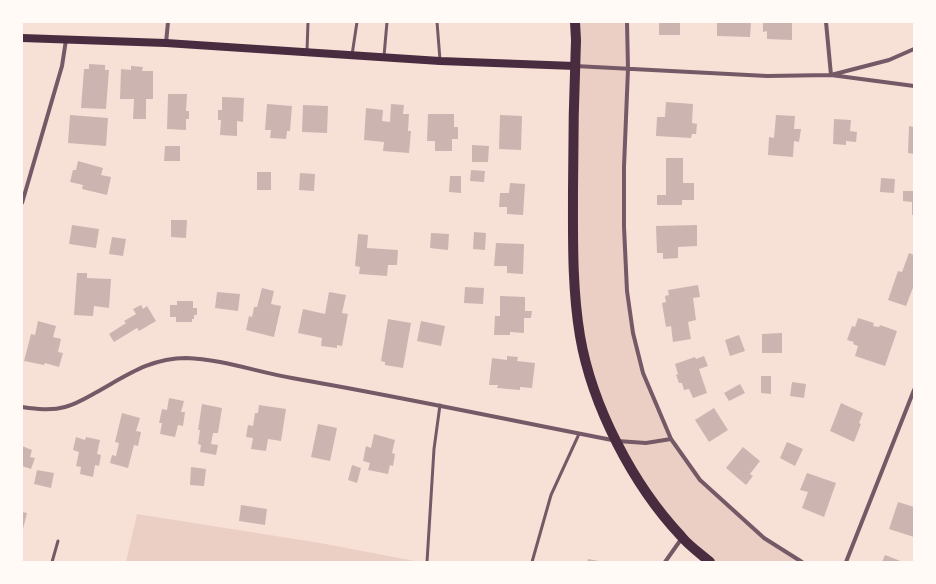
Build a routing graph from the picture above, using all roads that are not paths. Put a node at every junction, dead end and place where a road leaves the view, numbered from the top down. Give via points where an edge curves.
1 (168, 22) edge
2 (308, 22) edge
3 (357, 22) edge
4 (387, 22) edge
5 (437, 22) edge
6 (575, 22) edge
7 (627, 22) edge
8 (826, 22) edge
9 (22, 38) edge
10 (66, 39) junction
11 (166, 43) junction
12 (914, 49) edge
13 (307, 51) junction
14 (352, 55) junction
15 (384, 57) junction
16 (440, 61) junction
17 (575, 66) junction
18 (628, 69) junction
19 (831, 75) junction
20 (914, 86) edge
21 (22, 203) edge
22 (914, 390) edge
23 (440, 405) junction
24 (22, 407) edge
25 (579, 434) junction
26 (671, 439) junction
27 (617, 441) junction
28 (682, 538) junction
29 (58, 541) dead end
30 (52, 562) edge
31 (427, 562) edge
32 (532, 562) edge
33 (665, 562) edge
34 (710, 562) edge
35 (802, 562) edge
36 (846, 562) edge

1 - 11 street
2 - 13 lane
3 - 14 lane
4 - 15 lane
5 - 16 lane
6 - 17 main road
7 - 18 street
8 - 19 street
9 - 10 main road
10 - 11 main road
10 - 21 street via 62,66
11 - 13 main road
12 - 19 street via 889,60
13 - 14 main road
14 - 15 main road
15 - 16 main road
16 - 17 main road
17 - 18 street
17 - 27 main road via 573,240 577,316 592,385
18 - 19 street via 767,76
18 - 26 street via 624,174 626,291 643,373
19 - 20 street
22 - 36 street
23 - 24 street via 186,358 166,359 147,364 63,408 44,410
23 - 25 street
23 - 31 lane via 434,449
25 - 27 street
25 - 32 lane via 552,495
26 - 27 street via 646,443
26 - 35 street via 700,480 716,496 764,538
27 - 28 main road via 640,482
28 - 33 street
28 - 34 main road
29 - 30 lane

